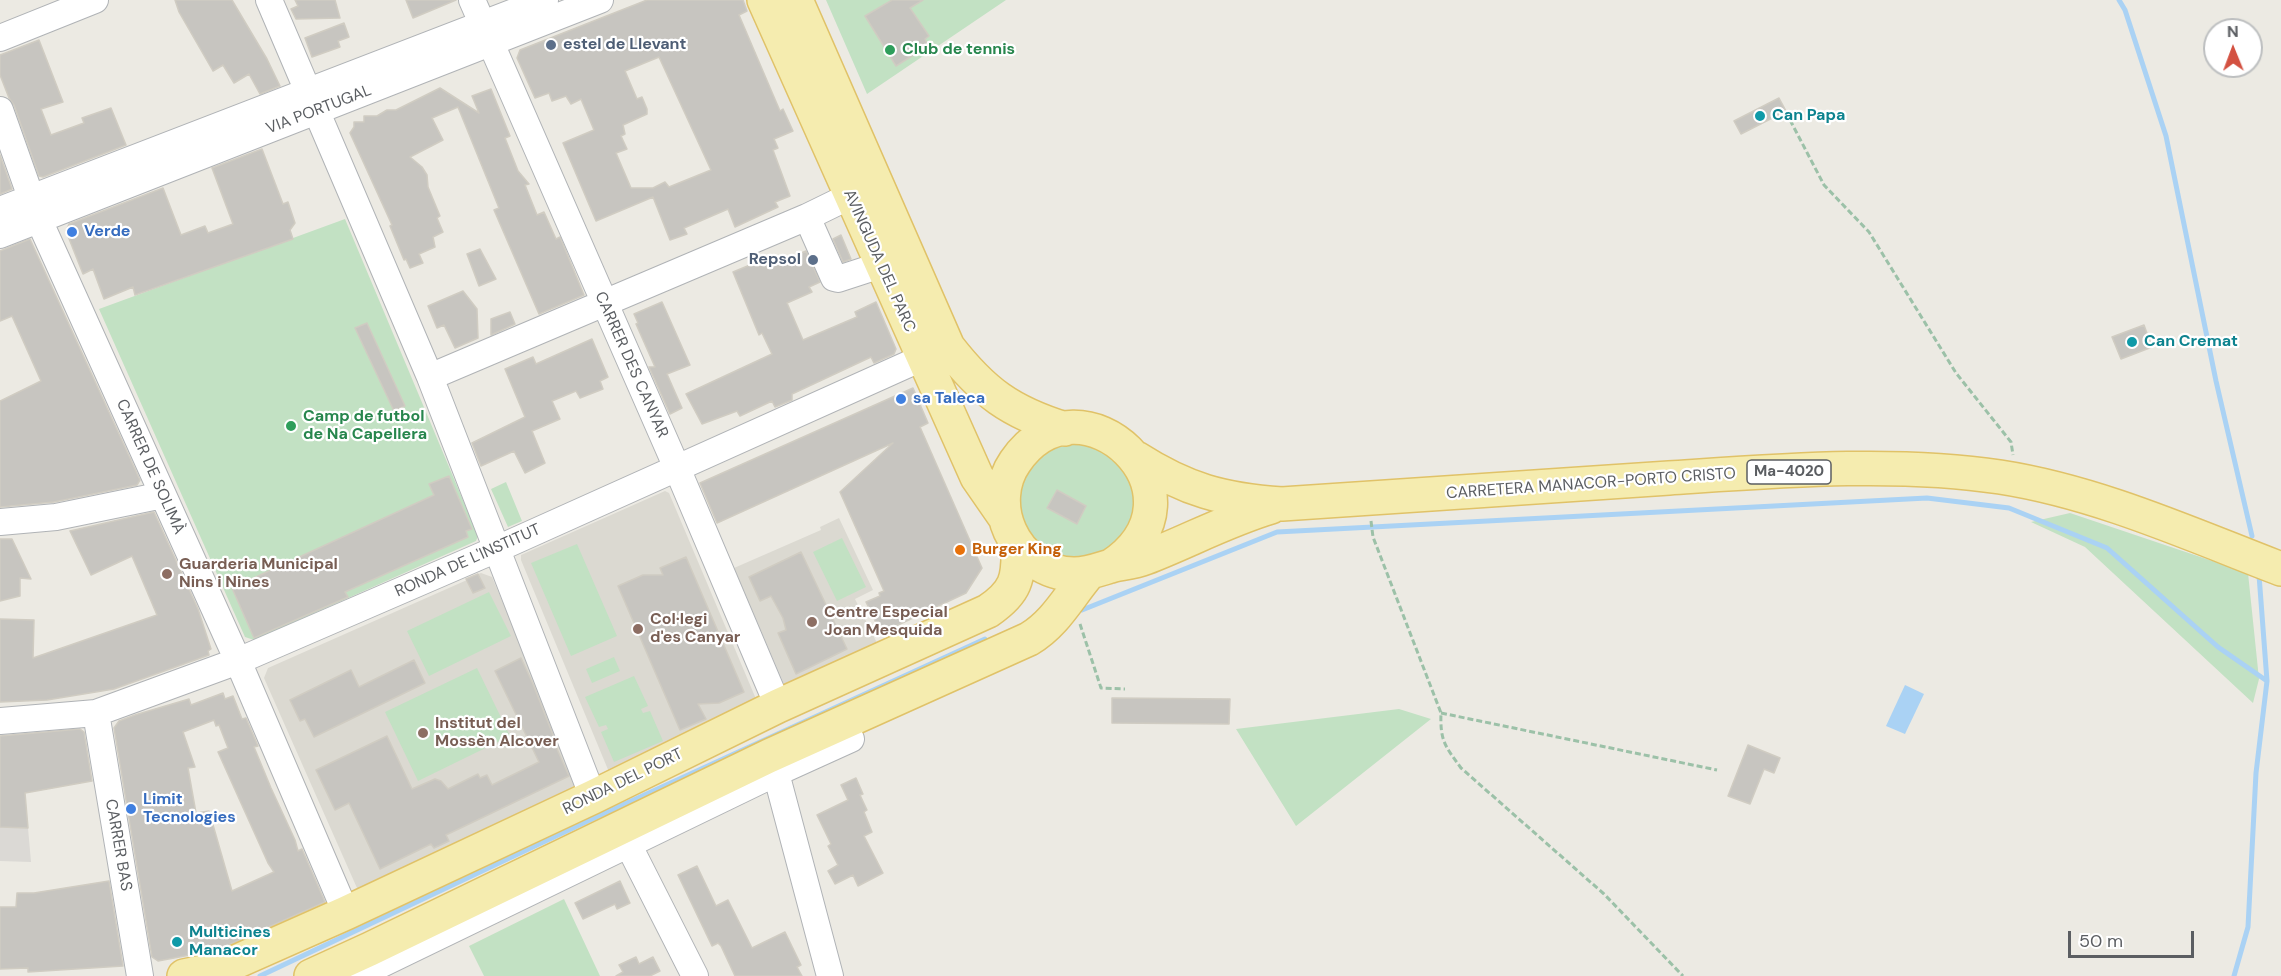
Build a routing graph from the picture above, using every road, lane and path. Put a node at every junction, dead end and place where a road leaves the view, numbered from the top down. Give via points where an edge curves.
1 (95, 0) edge
2 (269, 0) edge
3 (472, 0) edge
4 (545, 0) edge
5 (600, 0) edge
6 (764, 0) edge
7 (796, 0) edge
8 (486, 33) junction
9 (0, 38) edge
10 (311, 102) junction
11 (0, 110) edge
12 (1790, 120) dead end
13 (850, 196) junction
14 (35, 208) junction
15 (0, 210) edge
16 (807, 217) junction
17 (0, 236) edge
18 (881, 265) junction
19 (603, 304) junction
20 (922, 358) junction
21 (430, 377) junction
22 (1065, 429) junction
23 (1136, 458) junction
24 (677, 468) junction
25 (2017, 481) junction
26 (163, 495) junction
27 (1282, 504) junction
28 (1004, 516) junction
29 (0, 522) edge
30 (1372, 537) dead end
31 (1018, 546) junction
32 (496, 549) junction
33 (2281, 569) edge
34 (1100, 570) junction
35 (1062, 609) junction
36 (238, 661) junction
37 (1125, 689) dead end
38 (778, 706) junction
39 (96, 713) junction
40 (1441, 713) junction
41 (0, 721) edge
42 (851, 739) dead end
43 (772, 764) junction
44 (1717, 770) dead end
45 (593, 797) junction
46 (628, 844) junction
47 (346, 913) junction
48 (373, 967) edge
49 (140, 976) edge
50 (184, 976) edge
51 (311, 976) edge
52 (695, 976) edge
53 (830, 976) edge
54 (1683, 976) edge

1 - 9 street
2 - 10 street
3 - 8 street, CARRER DES CANYAR
4 - 8 street, VIA PORTUGAL
5 - 8 street, VIA PORTUGAL
6 - 13 main road, AVINGUDA DEL PARC
7 - 22 main road, AVINGUDA DEL PARC via 948,347 993,395 1030,417
8 - 10 street, VIA PORTUGAL
8 - 19 street, CARRER DES CANYAR
10 - 14 street, VIA PORTUGAL
10 - 21 street
11 - 14 street, CARRER DE SOLIMÀ
12 - 25 path via 1824,185 1869,232 1956,373 2011,441
13 - 16 street
13 - 18 main road, AVINGUDA DEL PARC
14 - 15 street, VIA PORTUGAL
14 - 17 street, VIA PORTUGAL
14 - 26 street, CARRER DE SOLIMÀ
16 - 18 street via 834,278
16 - 19 street
18 - 20 main road, AVINGUDA DEL PARC
19 - 21 street
19 - 24 street, CARRER DES CANYAR
20 - 24 street, RONDA DE L'INSTITUT
20 - 28 main road, AVINGUDA DEL PARC via 976,477
21 - 32 street
22 - 23 main road, Ma-4020 via 1092,429 1116,439
22 - 28 main road, Ma-4020 via 1040,437 1013,465 1004,489
23 - 27 main road, Ma-4020 via 1204,492 1242,501
23 - 34 main road, Ma-4020 via 1148,483 1149,511 1141,537 1133,549
24 - 32 street, RONDA DE L'INSTITUT
24 - 38 street, CARRER DES CANYAR
25 - 27 main road, CARRETERA MANACOR-PORTO CRISTO / Ma-4020 via 1940,471 1878,469 1721,475
25 - 33 main road, CARRETERA MANACOR-PORTO CRISTO / Ma-4020 via 2108,504
26 - 29 street via 56,517
26 - 36 street, CARRER DE SOLIMÀ
27 - 34 main road, Ma-4020 via 1215,527 1143,559
28 - 31 main road, Ma-4020
30 - 40 path
31 - 34 main road, Ma-4020 via 1050,569 1073,574
31 - 38 main road, RONDA DEL PORT / Ma-4020 via 1017,580 1002,602
32 - 36 street, RONDA DE L'INSTITUT
32 - 45 street
34 - 35 main road, Ma-4020
35 - 37 path via 1078,620 1101,688
35 - 43 main road, Ma-4020 via 1029,639
36 - 39 street, RONDA DE L'INSTITUT
36 - 47 street, CARRER DE SOLIMÀ
38 - 45 main road, RONDA DEL PORT / Ma-4020
39 - 41 street, RONDA DE L'INSTITUT
39 - 49 street, CARRER BAS
40 - 44 path
40 - 54 path via 1440,733 1461,768 1604,894
42 - 43 street
43 - 46 street
43 - 48 main road, Ma-4020
43 - 53 street
45 - 47 main road, RONDA DEL PORT / Ma-4020
46 - 48 street
46 - 52 street
47 - 50 main road, RONDA DEL PORT / Ma-4020 via 222,968
48 - 51 main road, Ma-4020

